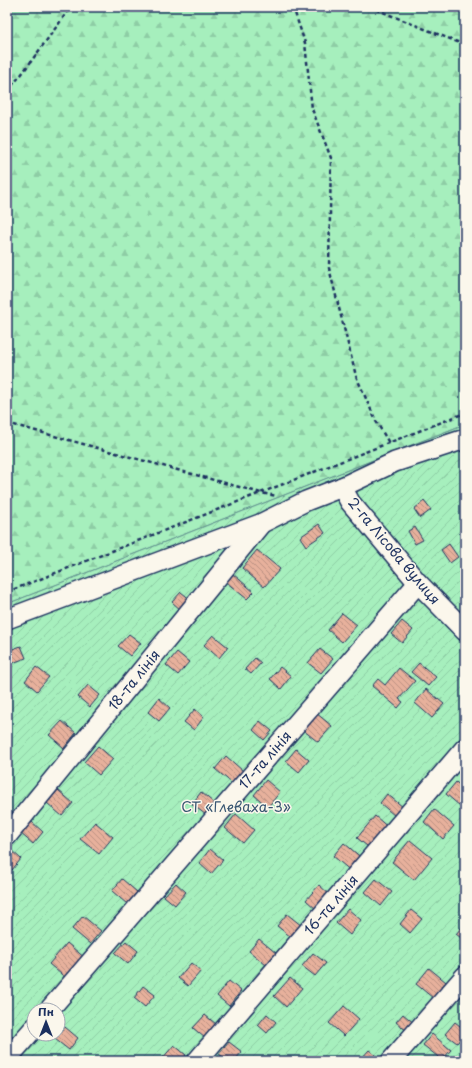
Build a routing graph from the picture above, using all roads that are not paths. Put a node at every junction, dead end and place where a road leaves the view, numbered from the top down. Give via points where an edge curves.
1 (465, 439) edge
2 (342, 487) junction
3 (260, 524) junction
4 (418, 583) junction
5 (7, 619) edge
6 (465, 631) edge
7 (465, 748) edge
8 (7, 835) edge
9 (465, 976) edge
10 (56, 1002) edge
11 (26, 1037) edge
12 (7, 1059) edge
13 (197, 1061) edge
14 (391, 1061) edge

1 - 2 street via 395,462
2 - 3 street via 306,501
2 - 4 street, 2-га Лісова вулиця via 350,502
3 - 5 street
3 - 8 street, 18-та лінія
4 - 6 street, 2-га Лісова вулиця
4 - 10 street, 17-та лінія
7 - 13 street, 16-та лінія
9 - 14 street
11 - 12 street

